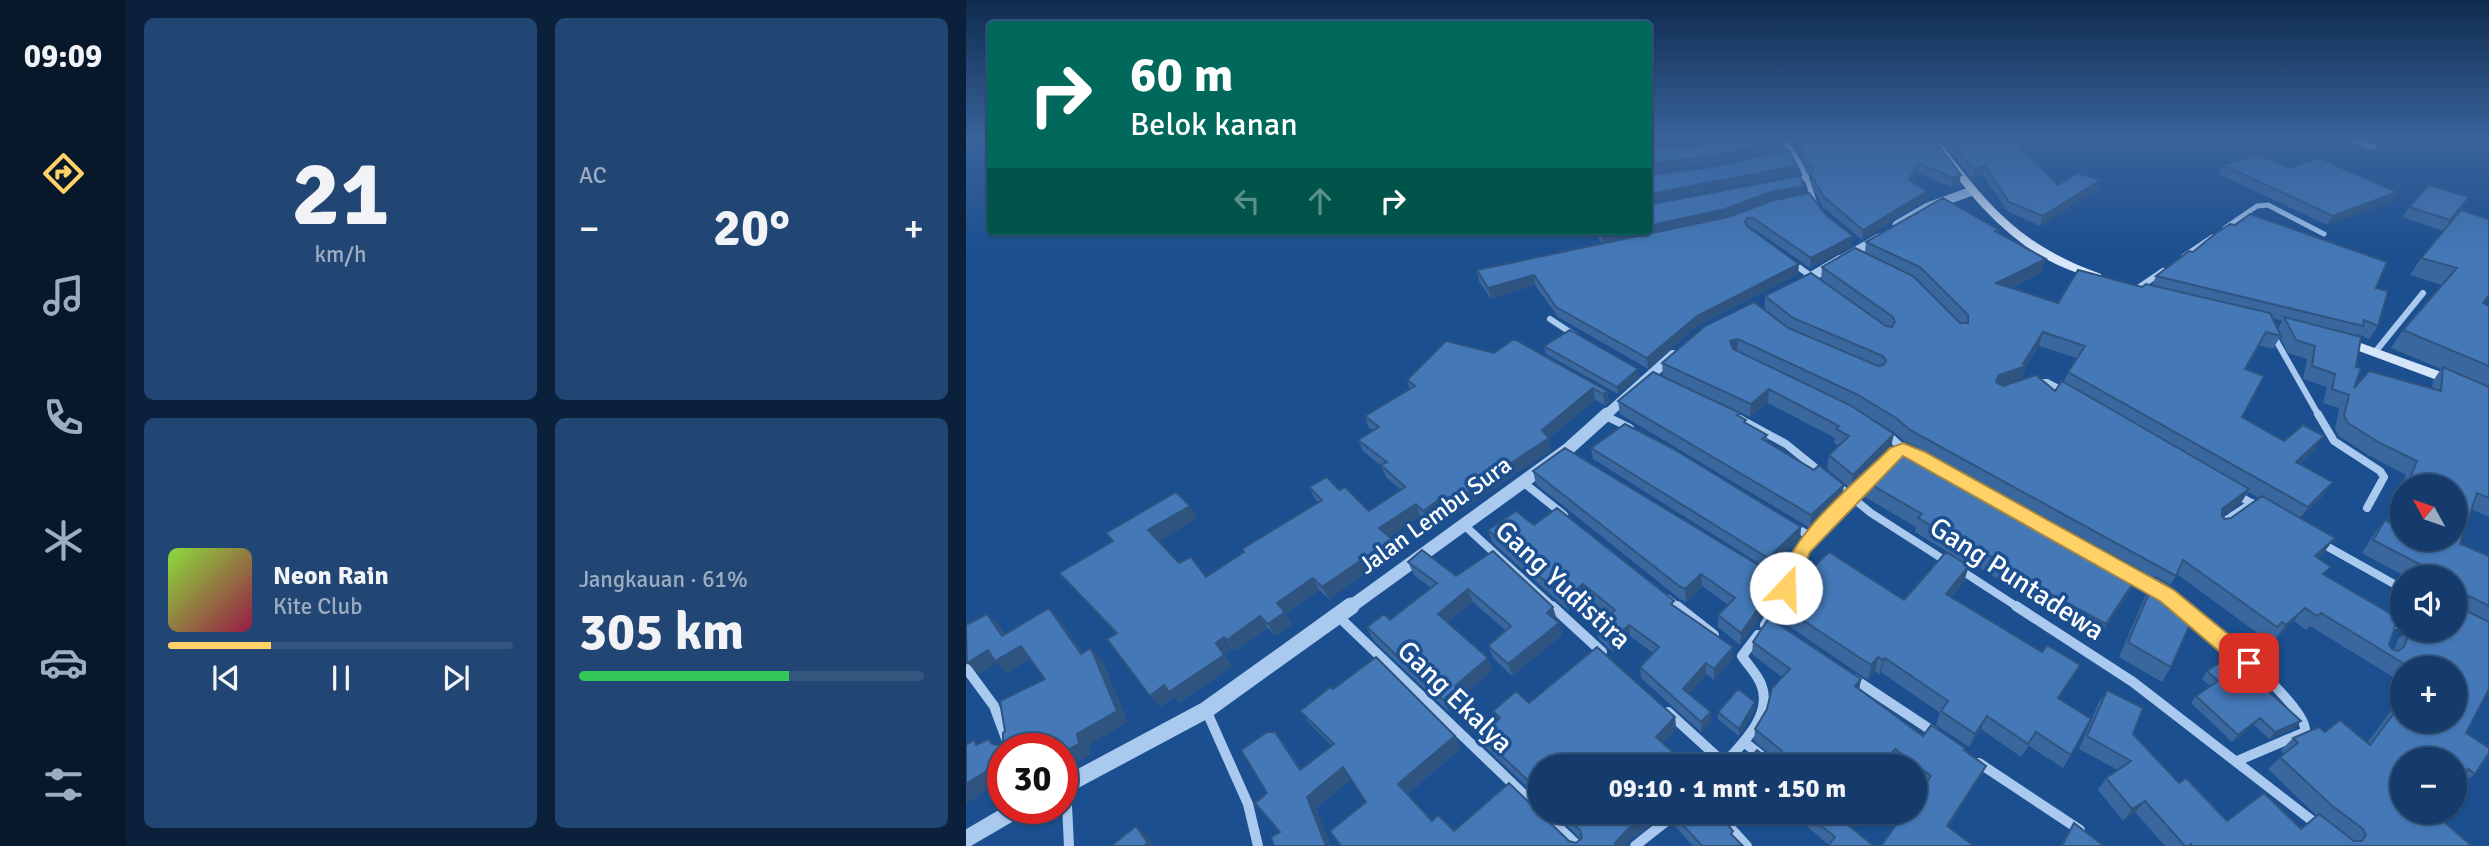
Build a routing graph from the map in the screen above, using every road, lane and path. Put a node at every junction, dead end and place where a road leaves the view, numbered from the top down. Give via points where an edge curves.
1 (1805, 177) edge
2 (1807, 177) edge
3 (1962, 177) edge
4 (1787, 182) edge
5 (1972, 191) junction
6 (1811, 197) junction
7 (1799, 199) edge
8 (1819, 207) edge
9 (2324, 234) dead end
10 (1781, 255) edge
11 (1814, 280) junction
12 (2126, 285) junction
13 (1789, 289) edge
14 (2423, 293) dead end
15 (2158, 294) edge
16 (1550, 319) dead end
17 (2267, 322) joint
18 (2280, 325) dead end
19 (2332, 338) edge
20 (1586, 342) edge
21 (1681, 348) edge
22 (2376, 351) junction
23 (2461, 385) edge
24 (2020, 386) edge
25 (2067, 393) edge
26 (1733, 415) edge
27 (1606, 416) junction
28 (1875, 427) edge
29 (1635, 430) edge
30 (1903, 451) edge
31 (1879, 471) edge
32 (1523, 482) junction
33 (2228, 489) edge
34 (1853, 498) junction
35 (2252, 503) junction
36 (2367, 508) dead end
37 (2263, 510) edge
38 (1780, 518) edge
39 (1574, 523) edge
40 (1464, 525) junction
41 (2219, 526) edge
42 (2309, 536) edge
43 (1813, 538) junction
44 (2126, 571) edge
45 (1774, 580) edge
46 (2390, 582) edge
47 (1786, 588) junction
48 (1656, 589) edge
49 (2167, 596) edge
50 (2177, 603) edge
51 (1338, 617) junction
52 (1769, 622) edge
53 (1781, 629) edge
54 (1721, 640) edge
55 (1731, 648) edge
56 (1742, 656) junction
57 (1613, 662) edge
58 (966, 668) edge
59 (1850, 676) edge
60 (1664, 708) edge
61 (1206, 710) junction
62 (1004, 733) edge
63 (1942, 738) edge
64 (1744, 742) junction
65 (1965, 753) edge
66 (1712, 754) edge
67 (1733, 754) edge
68 (1759, 754) edge
69 (2237, 761) junction
70 (1078, 779) edge
71 (1528, 799) edge
72 (992, 824) edge
73 (1067, 824) edge
74 (1555, 824) edge
75 (1665, 824) edge
76 (1727, 824) edge
77 (2323, 829) edge
78 (2092, 838) edge
79 (966, 839) edge
80 (1643, 844) edge
81 (1069, 846) edge
82 (1258, 846) edge
83 (1578, 846) edge
84 (1746, 846) edge

1 - 4 street
2 - 6 street
3 - 5 main road
5 - 11 street via 1928,207
5 - 12 main road via 2044,256
6 - 7 street
6 - 8 street
9 - 12 street via 2274,206 2257,206
10 - 11 street
11 - 13 street
12 - 15 main road
14 - 22 street
16 - 20 street
17 - 18 main road
17 - 36 street via 2334,441 2384,477
19 - 22 main road
21 - 27 street, Jalan Lembu Sura via 1615,399
22 - 23 main road
24 - 25 street via 2040,380
26 - 34 street, Gang Puntadewa via 1786,444
27 - 29 street
27 - 32 street, Jalan Lembu Sura via 1572,454
28 - 30 street
31 - 34 street
32 - 39 street
32 - 40 street, Jalan Lembu Sura
33 - 35 street
34 - 43 street
34 - 69 street, Gang Puntadewa via 2104,662
35 - 37 street
35 - 41 street
38 - 43 street
40 - 51 street, Jalan Lembu Sura
40 - 57 street, Gang Yudistira
42 - 46 street
43 - 47 street via 1797,556
44 - 49 street
45 - 47 street
47 - 56 street
48 - 54 street
50 - 69 street via 2249,663 2297,710 2306,726 2305,732
51 - 61 street, Jalan Lembu Sura
51 - 71 street, Gang Ekalya
52 - 53 street
55 - 56 street
56 - 64 street via 1764,694 1761,712
58 - 62 street via 994,706
59 - 63 street
60 - 66 street
61 - 70 street, Jalan Lembu Sura
61 - 82 street via 1248,804
64 - 67 street
64 - 68 street
65 - 78 street
69 - 77 street, Gang Puntadewa
72 - 79 street
73 - 81 street
74 - 83 street, Gang Ekalya
75 - 80 street
76 - 84 street

